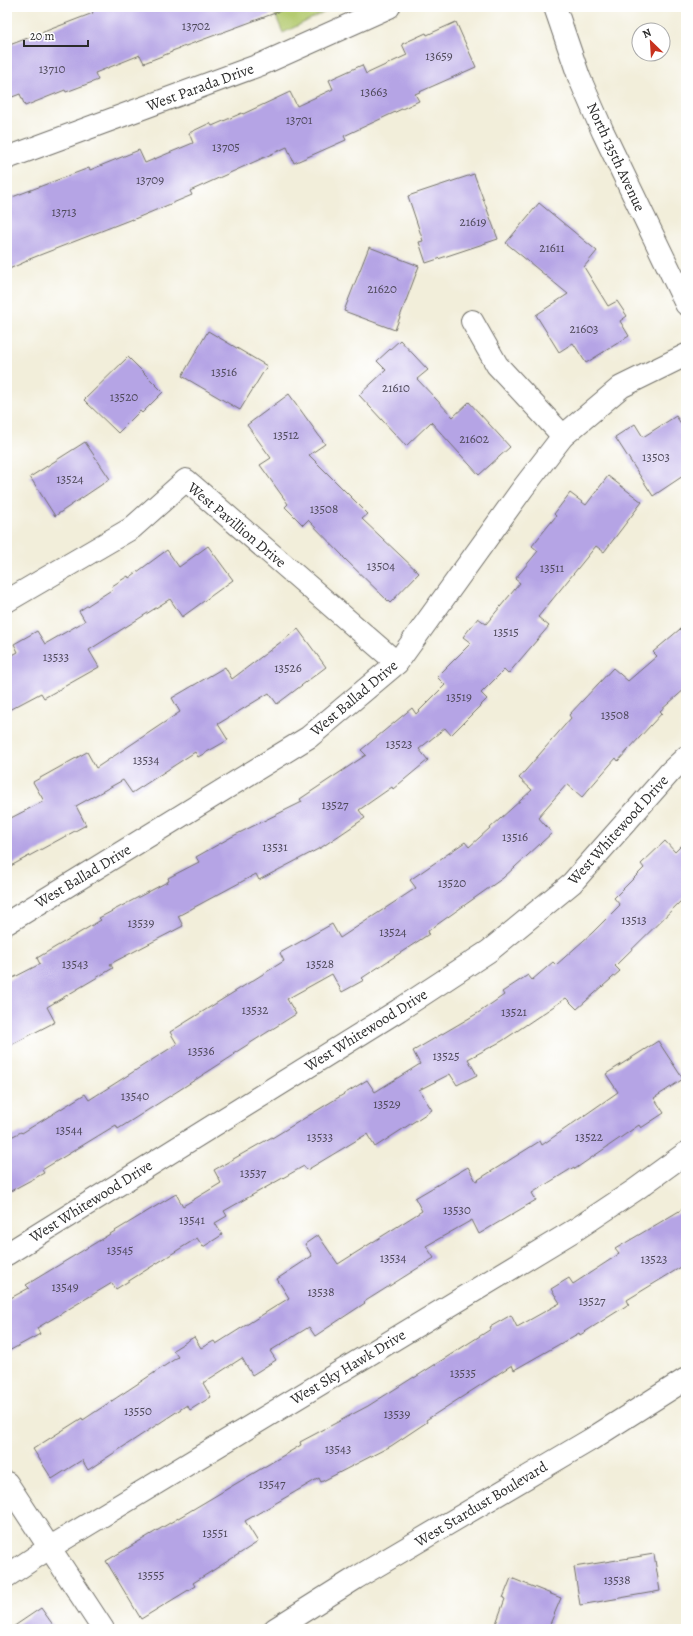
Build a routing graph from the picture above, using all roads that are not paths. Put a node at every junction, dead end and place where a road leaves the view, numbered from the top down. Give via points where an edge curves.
1 (389, 7) edge
2 (555, 7) edge
3 (7, 158) edge
4 (686, 304) edge
5 (472, 321) dead end
6 (686, 355) edge
7 (563, 436) junction
8 (7, 601) edge
9 (397, 663) junction
10 (686, 757) edge
11 (7, 923) edge
12 (686, 1153) edge
13 (7, 1254) edge
14 (686, 1379) edge
15 (7, 1483) edge
16 (49, 1548) junction
17 (7, 1576) edge
18 (103, 1629) edge
19 (275, 1629) edge

1 - 3 street, West Parada Drive via 262,64
2 - 4 street, North 135th Avenue via 579,77 603,132
5 - 7 street via 497,365
6 - 7 street, West Ballad Drive via 621,387
7 - 9 street, West Ballad Drive
8 - 9 street, West Pavillion Drive via 132,528 186,480
9 - 11 street, West Ballad Drive via 309,737
10 - 13 street, West Whitewood Drive via 572,883 490,951
12 - 16 street, West Sky Hawk Drive via 578,1228
14 - 19 street, West Stardust Boulevard via 590,1440 356,1578
15 - 16 street
16 - 17 street, West Sky Hawk Drive
16 - 18 street

